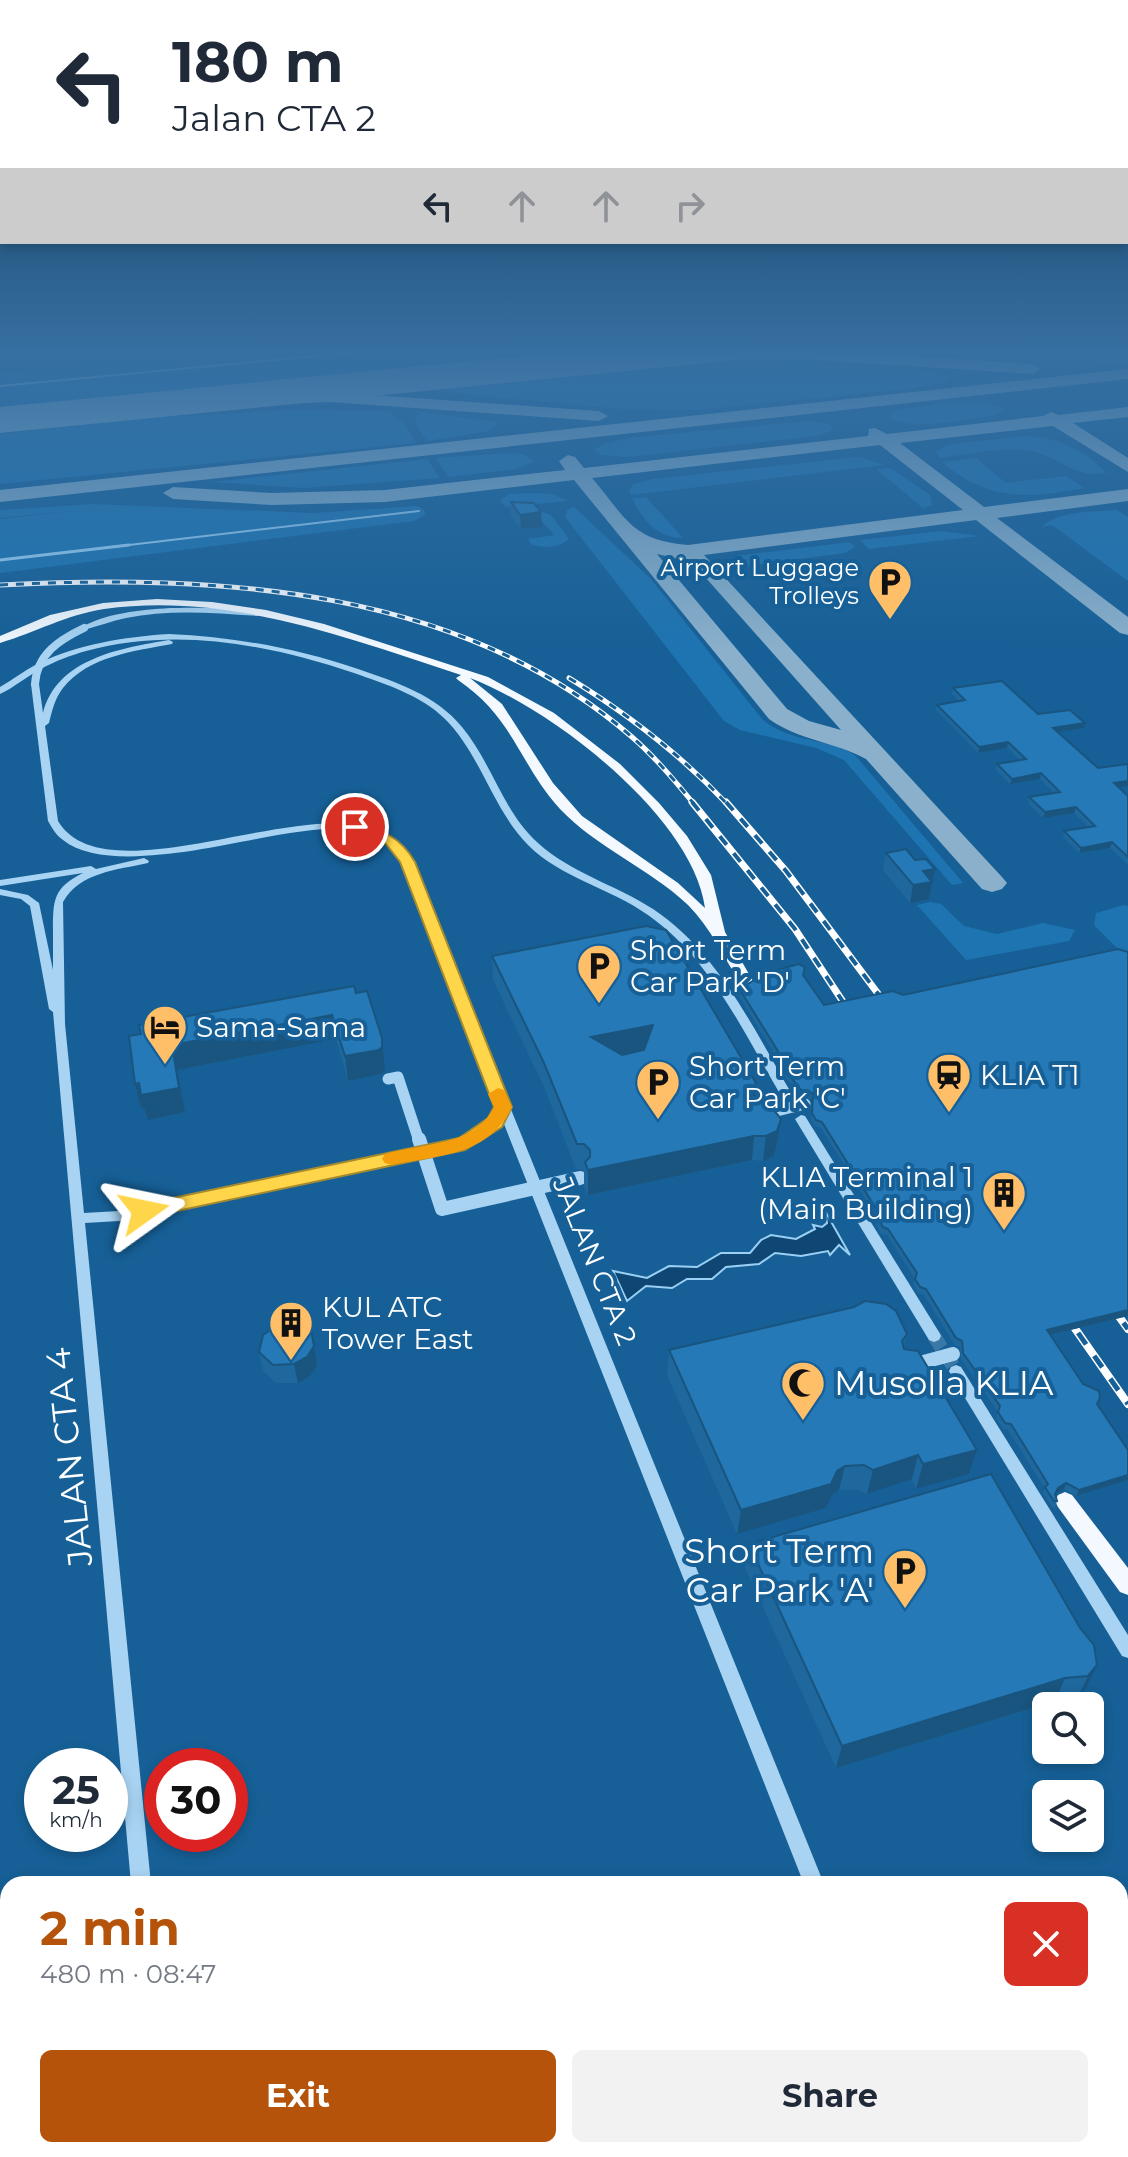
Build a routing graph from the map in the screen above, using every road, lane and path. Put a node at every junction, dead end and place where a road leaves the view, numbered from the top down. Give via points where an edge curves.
1 (264, 615) junction
2 (0, 640) edge
3 (268, 646) junction
4 (426, 660) junction
5 (0, 691) edge
6 (44, 741) junction
7 (204, 844) junction
8 (144, 861) junction
9 (0, 883) edge
10 (0, 892) edge
11 (59, 1024) junction
12 (388, 1079) dead end
13 (787, 1096) dead end
14 (805, 1104) dead end
15 (503, 1107) junction
16 (757, 1115) edge
17 (801, 1119) dead end
18 (580, 1178) dead end
19 (77, 1218) junction
20 (934, 1336) tunnel mouth
21 (953, 1354) dead end
22 (906, 1367) edge
23 (956, 1371) tunnel mouth
24 (1069, 1499) dead end
25 (1128, 1584) edge
26 (1128, 1650) edge
27 (140, 1876) edge
28 (811, 1876) edge

1 - 2 main road via 204,604 128,603 51,618
1 - 4 main road via 343,632
1 - 6 street, bridge via 155,610 84,628 46,653 36,669
3 - 5 street via 197,635 122,641 48,662
3 - 6 street via 172,642 96,661 54,692
3 - 13 street via 387,682 445,715 475,753 509,816 533,844 654,914 696,950
4 - 4 main road via 475,685 495,704 551,790 578,820 702,911 744,983 719,933 706,880 674,827 620,771 550,717 479,677
6 - 7 street via 53,821 69,841 116,854
7 - 8 street
7 - 15 street, JALAN CTA 2 via 330,826 375,832 399,847
8 - 9 street
8 - 11 street via 89,875 61,896
10 - 11 street via 35,905
11 - 19 street, JALAN CTA 4
12 - 18 street, bridge via 398,1077 442,1209
14 - 16 street, bridge
15 - 19 street via 496,1122 465,1143 119,1216
15 - 28 street, JALAN CTA 2
17 - 20 street
19 - 27 street, JALAN CTA 4
21 - 22 street, bridge
23 - 26 street
24 - 25 main road

